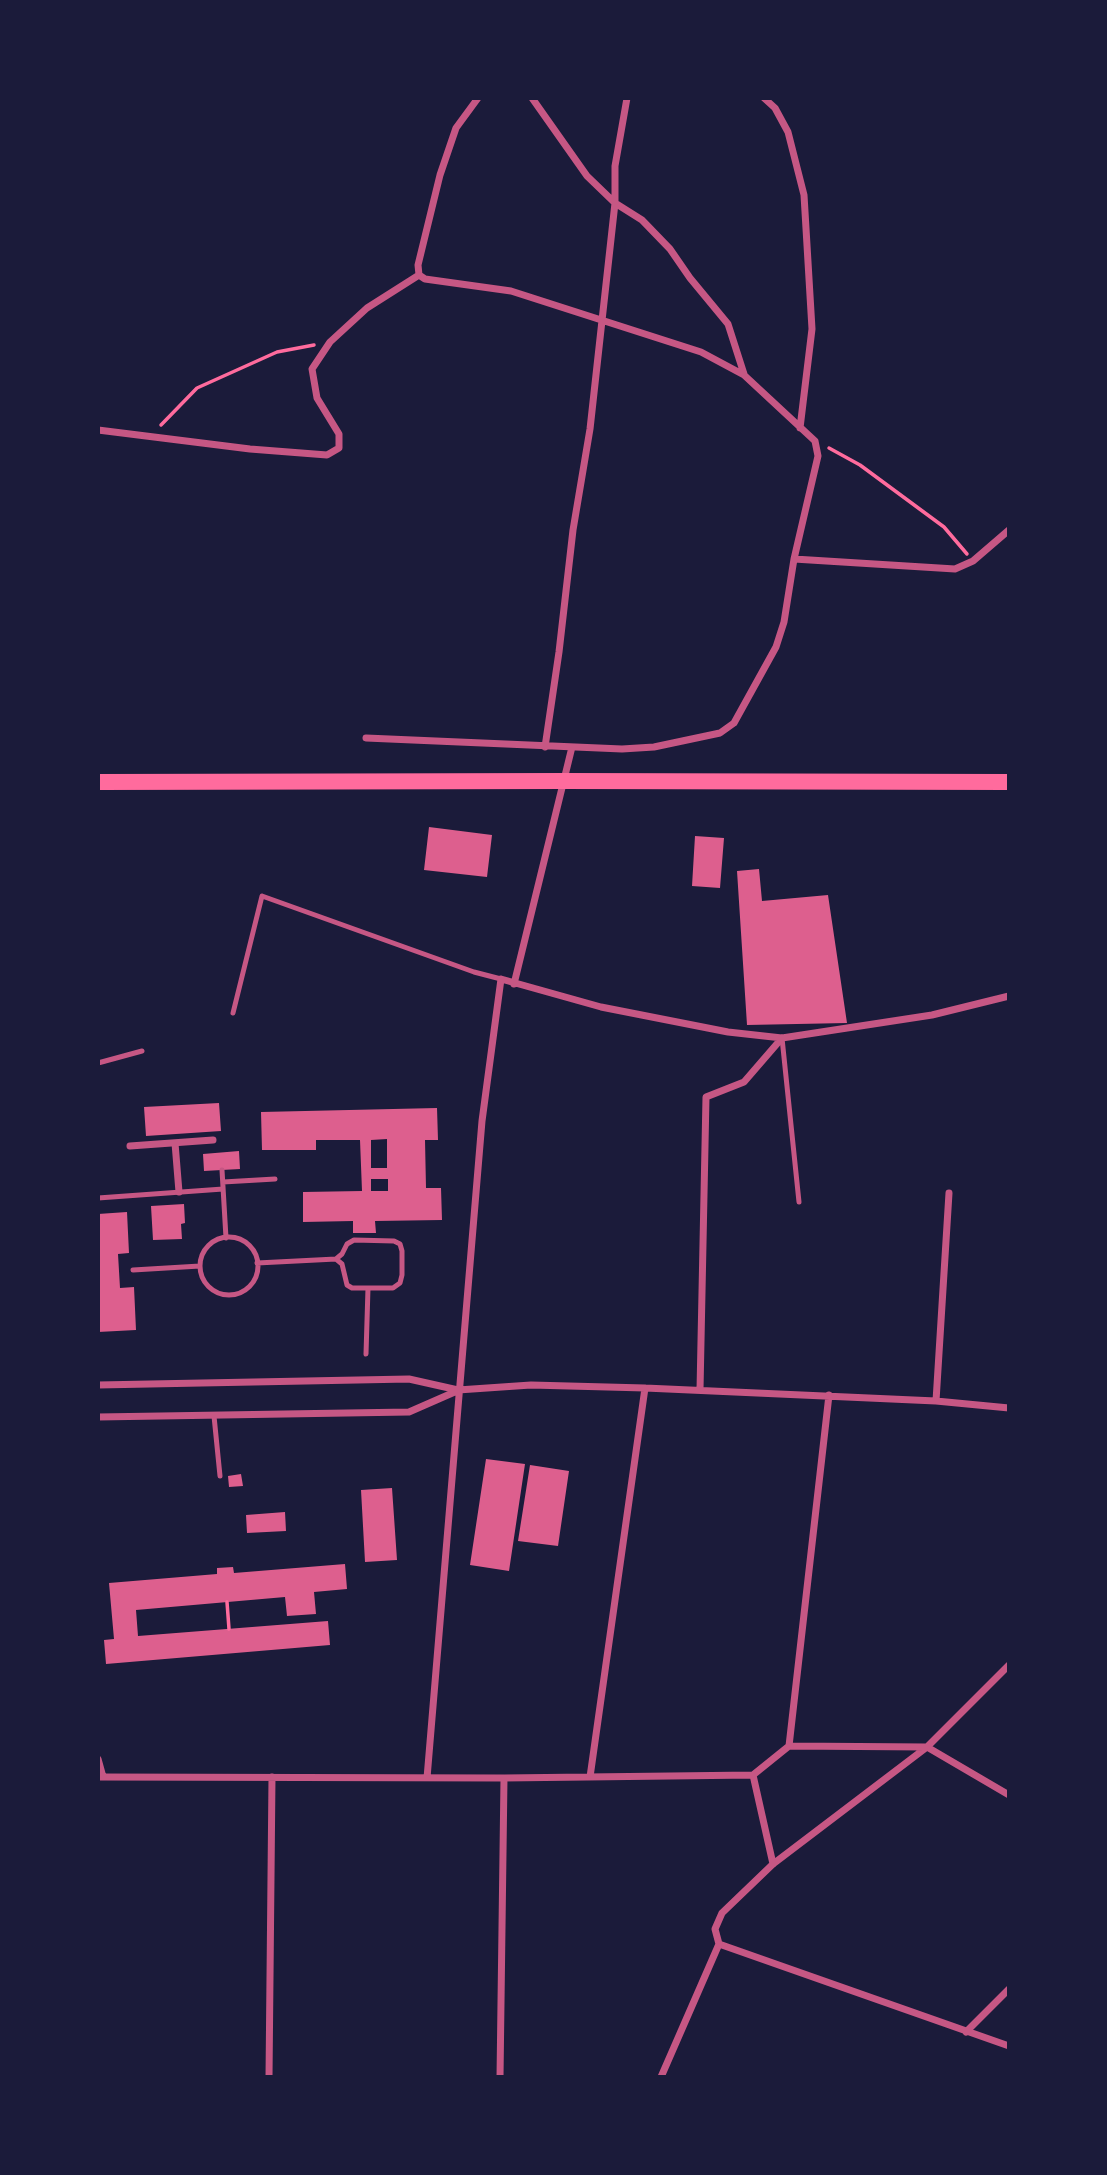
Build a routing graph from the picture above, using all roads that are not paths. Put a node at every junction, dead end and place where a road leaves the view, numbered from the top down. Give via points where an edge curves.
1 (478, 98) edge
2 (532, 98) edge
3 (627, 98) edge
4 (764, 98) edge
5 (615, 203) junction
6 (419, 275) junction
7 (601, 319) junction
8 (744, 375) junction
9 (800, 428) junction
10 (98, 430) edge
11 (1009, 530) edge
12 (794, 559) junction
13 (366, 738) dead end
14 (545, 747) junction
15 (572, 747) junction
16 (564, 781) junction
17 (98, 782) edge
18 (1009, 782) edge
19 (500, 979) junction
20 (514, 984) junction
21 (1009, 996) edge
22 (233, 1013) dead end
23 (782, 1038) junction
24 (142, 1051) dead end
25 (98, 1063) edge
26 (213, 1140) dead end
27 (176, 1143) junction
28 (130, 1146) dead end
29 (222, 1170) dead end
30 (275, 1179) dead end
31 (223, 1185) junction
32 (179, 1192) junction
33 (949, 1193) dead end
34 (98, 1198) edge
35 (799, 1202) dead end
36 (226, 1238) junction
37 (336, 1259) junction
38 (257, 1263) junction
39 (200, 1266) junction
40 (133, 1270) dead end
41 (368, 1288) junction
42 (366, 1354) dead end
43 (98, 1385) edge
44 (645, 1388) junction
45 (699, 1390) junction
46 (458, 1391) junction
47 (829, 1395) junction
48 (936, 1401) junction
49 (1009, 1408) edge
50 (214, 1416) junction
51 (98, 1417) edge
52 (220, 1476) dead end
53 (1009, 1665) edge
54 (789, 1746) junction
55 (927, 1747) junction
56 (98, 1759) edge
57 (753, 1775) junction
58 (101, 1777) edge
59 (272, 1777) junction
60 (590, 1777) junction
61 (427, 1778) junction
62 (504, 1778) junction
63 (1009, 1795) edge
64 (773, 1864) junction
65 (719, 1944) junction
66 (1009, 1989) edge
67 (966, 2032) junction
68 (1009, 2046) edge
69 (269, 2077) edge
70 (500, 2077) edge
71 (661, 2077) edge

1 - 6 street via 456,128 437,188
2 - 5 street via 587,176
3 - 5 street via 615,166
4 - 9 street via 789,132 804,195 812,329
5 - 7 street
5 - 8 street via 642,220 670,249 727,324
6 - 7 street via 512,292
6 - 10 street via 367,308 330,342 313,369 317,398 340,434 339,448 327,455
7 - 8 street via 701,352
7 - 14 street
8 - 9 street
9 - 12 street via 815,441 818,456
11 - 12 street via 973,561 955,569
12 - 15 street via 776,647 734,723 720,733 654,747
13 - 14 street
14 - 15 street
15 - 16 street
16 - 17 main road
16 - 18 main road
16 - 20 street
19 - 20 street
19 - 22 lane via 262,897
19 - 46 street via 482,1121
20 - 23 street via 601,1007
21 - 23 street via 932,1015
23 - 35 lane
23 - 45 street via 744,1082 706,1097
24 - 25 lane
26 - 27 street
27 - 28 street
27 - 32 street
29 - 31 lane
30 - 31 lane
31 - 32 lane
31 - 36 lane
32 - 34 lane
33 - 48 street
36 - 38 lane via 246,1243
36 - 39 lane via 210,1244
37 - 38 lane
37 - 41 lane via 342,1264 347,1285
37 - 41 lane via 354,1240 400,1244 400,1283 393,1288
38 - 39 lane via 252,1283 228,1295 209,1287
39 - 40 lane
41 - 42 lane
43 - 46 street via 409,1379
44 - 45 street
44 - 46 street via 531,1385
44 - 60 street
45 - 47 street
46 - 50 street via 409,1412
46 - 61 street
47 - 48 street
47 - 54 street
48 - 49 street
50 - 51 street
50 - 52 lane
53 - 55 street
54 - 55 street
54 - 57 street
55 - 63 street
55 - 64 street
56 - 58 street
57 - 60 street
57 - 64 street
58 - 59 street
59 - 61 street
59 - 69 street
60 - 62 street
61 - 62 street
62 - 70 street
64 - 65 street via 722,1913 715,1929
65 - 67 street
65 - 71 street
66 - 67 street
67 - 68 street

